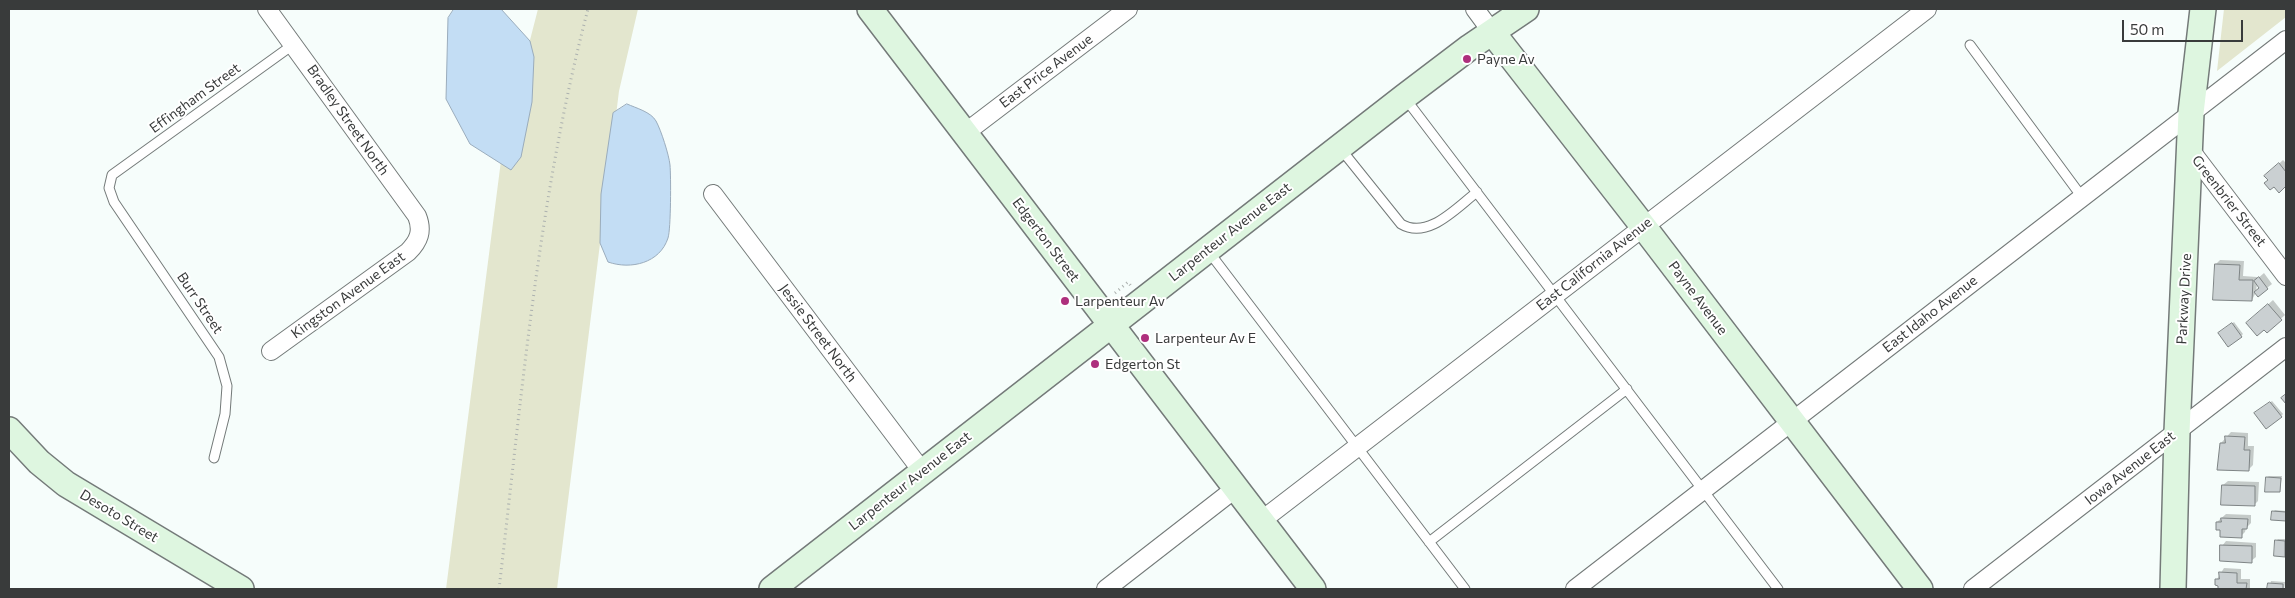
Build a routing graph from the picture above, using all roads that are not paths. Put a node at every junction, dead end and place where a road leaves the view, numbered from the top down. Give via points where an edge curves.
1 (267, 9) edge
2 (870, 9) edge
3 (1128, 9) edge
4 (1475, 9) edge
5 (1526, 9) edge
6 (1927, 9) edge
7 (2203, 9) edge
8 (1492, 32) junction
9 (2286, 40) edge
10 (294, 44) junction
11 (1970, 45) dead end
12 (1404, 97) junction
13 (2191, 113) junction
14 (965, 133) junction
15 (1340, 148) junction
16 (2191, 151) junction
17 (112, 175) joint
18 (1477, 192) junction
19 (713, 194) dead end
20 (2082, 197) junction
21 (1643, 226) junction
22 (420, 234) joint
23 (1207, 250) junction
24 (2286, 276) edge
25 (1555, 294) junction
26 (1110, 325) junction
27 (2286, 348) edge
28 (271, 351) dead end
29 (1627, 389) junction
30 (1792, 422) junction
31 (9, 430) edge
32 (2177, 432) junction
33 (1357, 448) junction
34 (214, 458) dead end
35 (922, 471) junction
36 (1236, 488) junction
37 (1704, 492) junction
38 (1262, 521) junction
39 (1429, 542) junction
40 (1775, 588) edge
41 (240, 589) edge
42 (772, 589) edge
43 (1106, 589) edge
44 (1313, 589) edge
45 (1465, 589) edge
46 (1575, 589) edge
47 (1920, 589) edge
48 (1973, 589) edge
49 (2173, 589) edge

1 - 10 street, Bradley Street North
2 - 14 street, Edgerton Street
3 - 14 street, East Price Avenue
4 - 8 street, Payne Avenue
5 - 8 street, Larpenteur Avenue East
6 - 21 street, East California Avenue
7 - 13 street, Parkway Drive
8 - 12 street, Larpenteur Avenue East
8 - 21 street, Payne Avenue
9 - 13 street, East Idaho Avenue
10 - 17 lane, Effingham Street
10 - 22 street, Bradley Street North via 417,216
11 - 20 lane
12 - 15 street, Larpenteur Avenue East
12 - 18 lane
13 - 16 street, Parkway Drive
13 - 20 street, East Idaho Avenue
14 - 26 street, Edgerton Street
15 - 18 lane via 1401,224 1410,229 1436,223
15 - 23 street, Larpenteur Avenue East
16 - 24 street, Greenbrier Street
16 - 32 street, Parkway Drive
17 - 34 lane, Burr Street via 109,188 114,202 219,357 227,386 225,414
18 - 25 lane
19 - 35 street, Jessie Street North
20 - 30 street, East Idaho Avenue
21 - 25 street, East California Avenue
21 - 30 street, Payne Avenue
22 - 28 street, Kingston Avenue East via 408,252
23 - 26 street, Larpenteur Avenue East
23 - 33 lane
25 - 29 lane
25 - 33 street, East California Avenue
26 - 35 street, Larpenteur Avenue East
26 - 36 street, Edgerton Street
27 - 32 street, Iowa Avenue East
29 - 37 lane
29 - 39 lane
30 - 37 street, East Idaho Avenue
30 - 47 street, Payne Avenue
31 - 41 street, Desoto Street via 39,462 66,484
32 - 48 street, Iowa Avenue East
32 - 49 street, Parkway Drive
33 - 38 street, East California Avenue
33 - 39 lane
35 - 42 street, Larpenteur Avenue East
36 - 38 street, Edgerton Street
36 - 43 street
37 - 40 lane
37 - 46 street, East Idaho Avenue
38 - 44 street, Edgerton Street
39 - 45 lane

